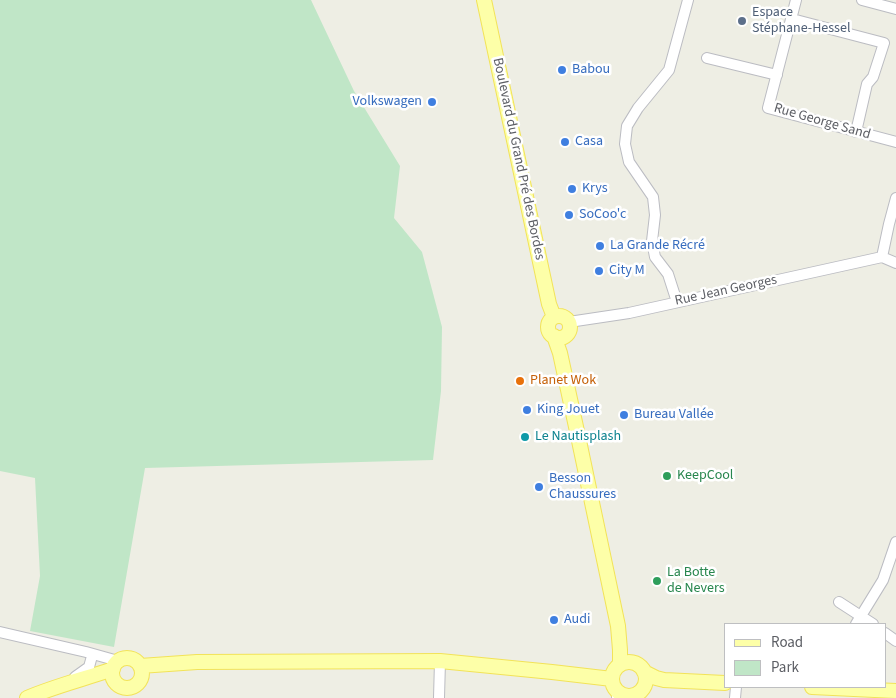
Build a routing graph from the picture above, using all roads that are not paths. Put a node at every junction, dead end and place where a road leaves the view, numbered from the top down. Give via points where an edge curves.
1 (484, 0) edge
2 (688, 0) edge
3 (796, 0) edge
4 (862, 0) edge
5 (896, 9) edge
6 (792, 20) junction
7 (707, 58) dead end
8 (777, 75) junction
9 (856, 132) junction
10 (896, 142) edge
11 (896, 198) edge
12 (882, 257) junction
13 (896, 263) edge
14 (677, 302) junction
15 (554, 317) junction
16 (563, 331) junction
17 (896, 545) edge
18 (839, 602) dead end
19 (858, 620) edge
20 (0, 632) edge
21 (886, 634) edge
22 (896, 642) edge
23 (89, 654) junction
24 (440, 661) junction
25 (626, 663) junction
26 (644, 672) junction
27 (124, 674) junction
28 (664, 680) junction
29 (724, 683) edge
30 (66, 684) junction
31 (644, 686) junction
32 (846, 688) edge
33 (896, 691) edge
34 (621, 692) edge
35 (27, 698) edge
36 (439, 698) edge

1 - 15 main road, Boulevard du Grand Pré des Bordes
2 - 14 street via 669,70 627,126 625,144 628,162 653,198 655,257 668,274
3 - 6 street, Rue George Sand
4 - 5 street
6 - 8 street, Rue George Sand
6 - 9 street via 884,43 873,77 867,84
7 - 8 street
8 - 9 street, Rue George Sand via 768,108
9 - 10 street, Rue George Sand
11 - 12 street
12 - 13 street
12 - 14 street, Rue Jean Georges
14 - 16 street, Rue Jean Georges
15 - 16 main road via 564,317
15 - 16 main road, Boulevard du Grand Pré des Bordes via 549,325 550,332
16 - 25 main road via 560,353
17 - 19 street via 883,580
18 - 19 street
20 - 23 street
21 - 22 street
23 - 27 street
23 - 30 street via 89,667
24 - 27 main road via 196,662 149,673
24 - 34 main road via 560,672
24 - 36 street
25 - 26 main road via 641,667
25 - 34 main road via 615,668 613,673
26 - 28 main road
26 - 31 main road
27 - 30 main road
28 - 29 main road
28 - 31 main road
30 - 35 main road
31 - 34 main road via 641,690
32 - 33 main road

